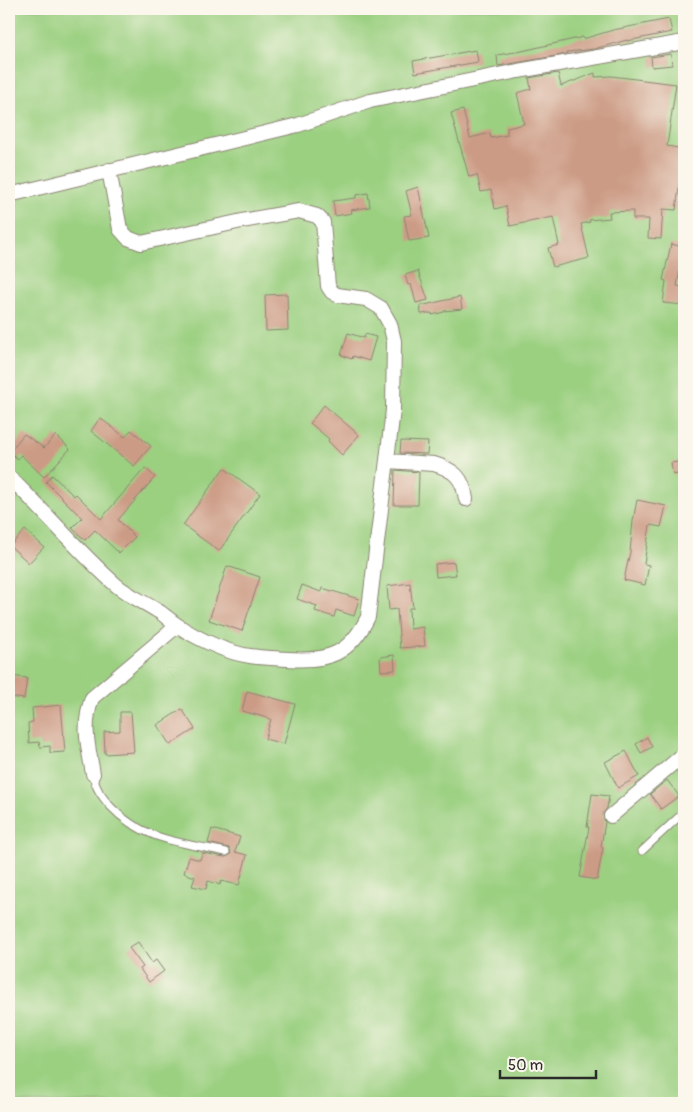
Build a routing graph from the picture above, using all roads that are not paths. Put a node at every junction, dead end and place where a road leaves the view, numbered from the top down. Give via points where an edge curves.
1 (684, 42) edge
2 (108, 170) junction
3 (9, 195) edge
4 (387, 461) junction
5 (9, 482) edge
6 (466, 499) dead end
7 (178, 626) junction
8 (680, 758) edge
9 (93, 774) joint
10 (684, 775) edge
11 (684, 812) edge
12 (611, 816) dead end
13 (642, 851) dead end
14 (226, 852) dead end

1 - 2 street via 370,101 298,126
2 - 3 street
2 - 4 street via 120,229 128,238 141,243 299,212 317,216 323,222 328,286 332,292 366,299 381,308 390,324 394,341 393,410
4 - 6 street via 442,466 459,477
4 - 7 street via 368,617 362,630 343,650 323,658 298,660 248,656 219,647
5 - 7 street via 117,586
7 - 9 street via 92,698 86,714 85,731
8 - 10 lane
8 - 12 street
9 - 14 lane via 99,794 122,818 144,832
11 - 13 lane

